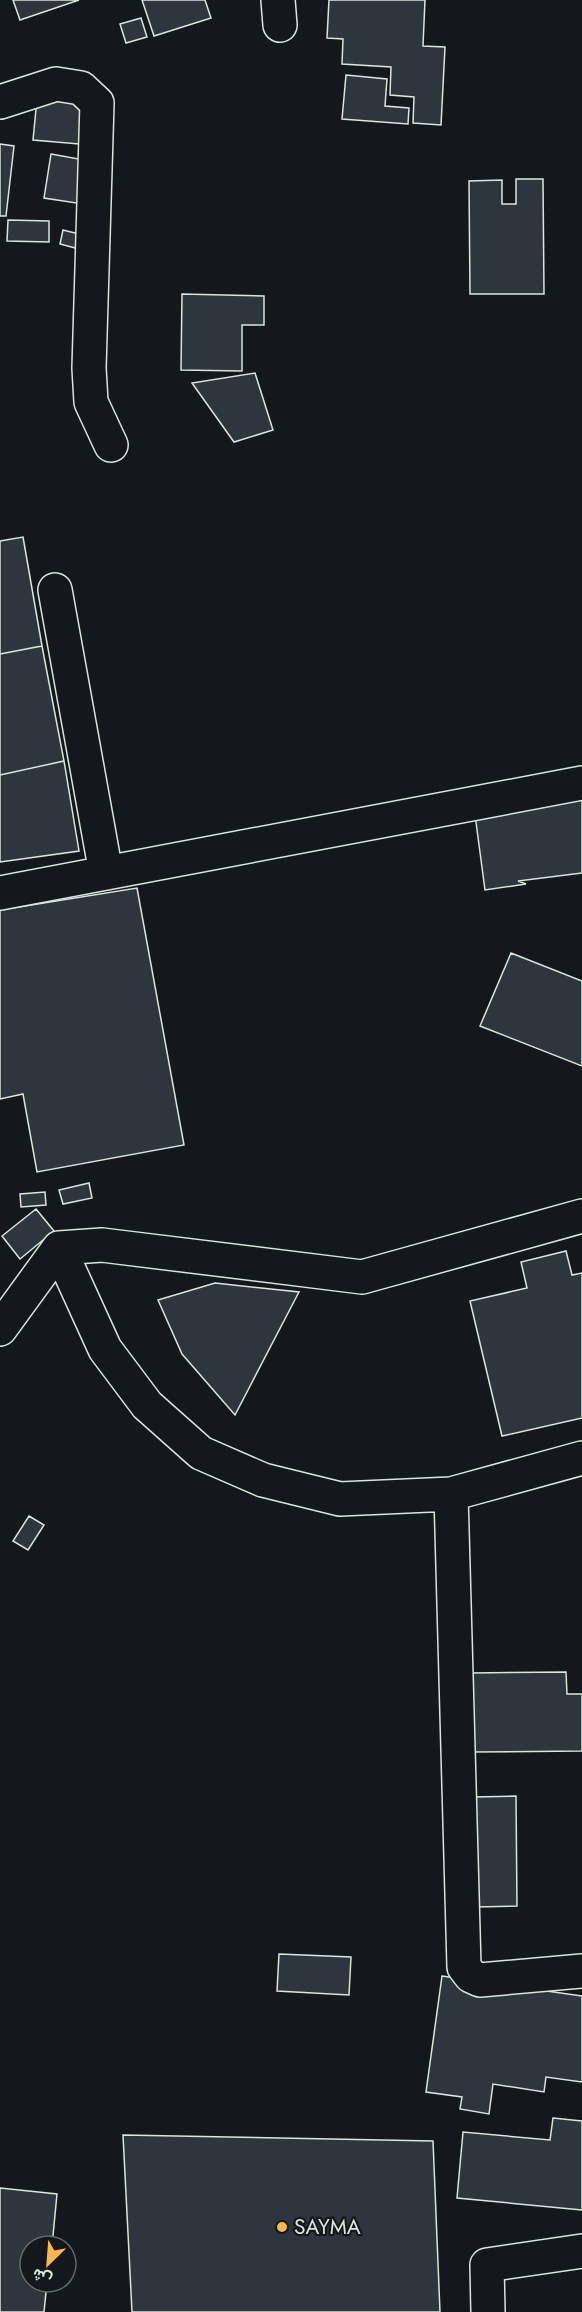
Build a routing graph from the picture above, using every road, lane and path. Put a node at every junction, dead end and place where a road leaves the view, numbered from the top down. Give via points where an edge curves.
1 (0, 102) edge
2 (111, 445) dead end
3 (55, 590) dead end
4 (582, 783) edge
5 (106, 873) junction
6 (0, 893) edge
7 (582, 1216) edge
8 (59, 1248) junction
9 (0, 1329) edge
10 (582, 1458) edge
11 (451, 1494) junction
12 (582, 1971) edge
13 (582, 2251) edge
14 (488, 2312) edge

1 - 2 street via 56,84 81,88 97,103 89,368 91,402
3 - 5 street
4 - 5 street
5 - 6 street
7 - 8 street via 362,1278 102,1245
8 - 9 street
8 - 11 street via 105,1349 147,1405 201,1453 263,1480 340,1499
10 - 11 street
11 - 12 street via 464,1967 480,1980
13 - 14 street via 487,2265

